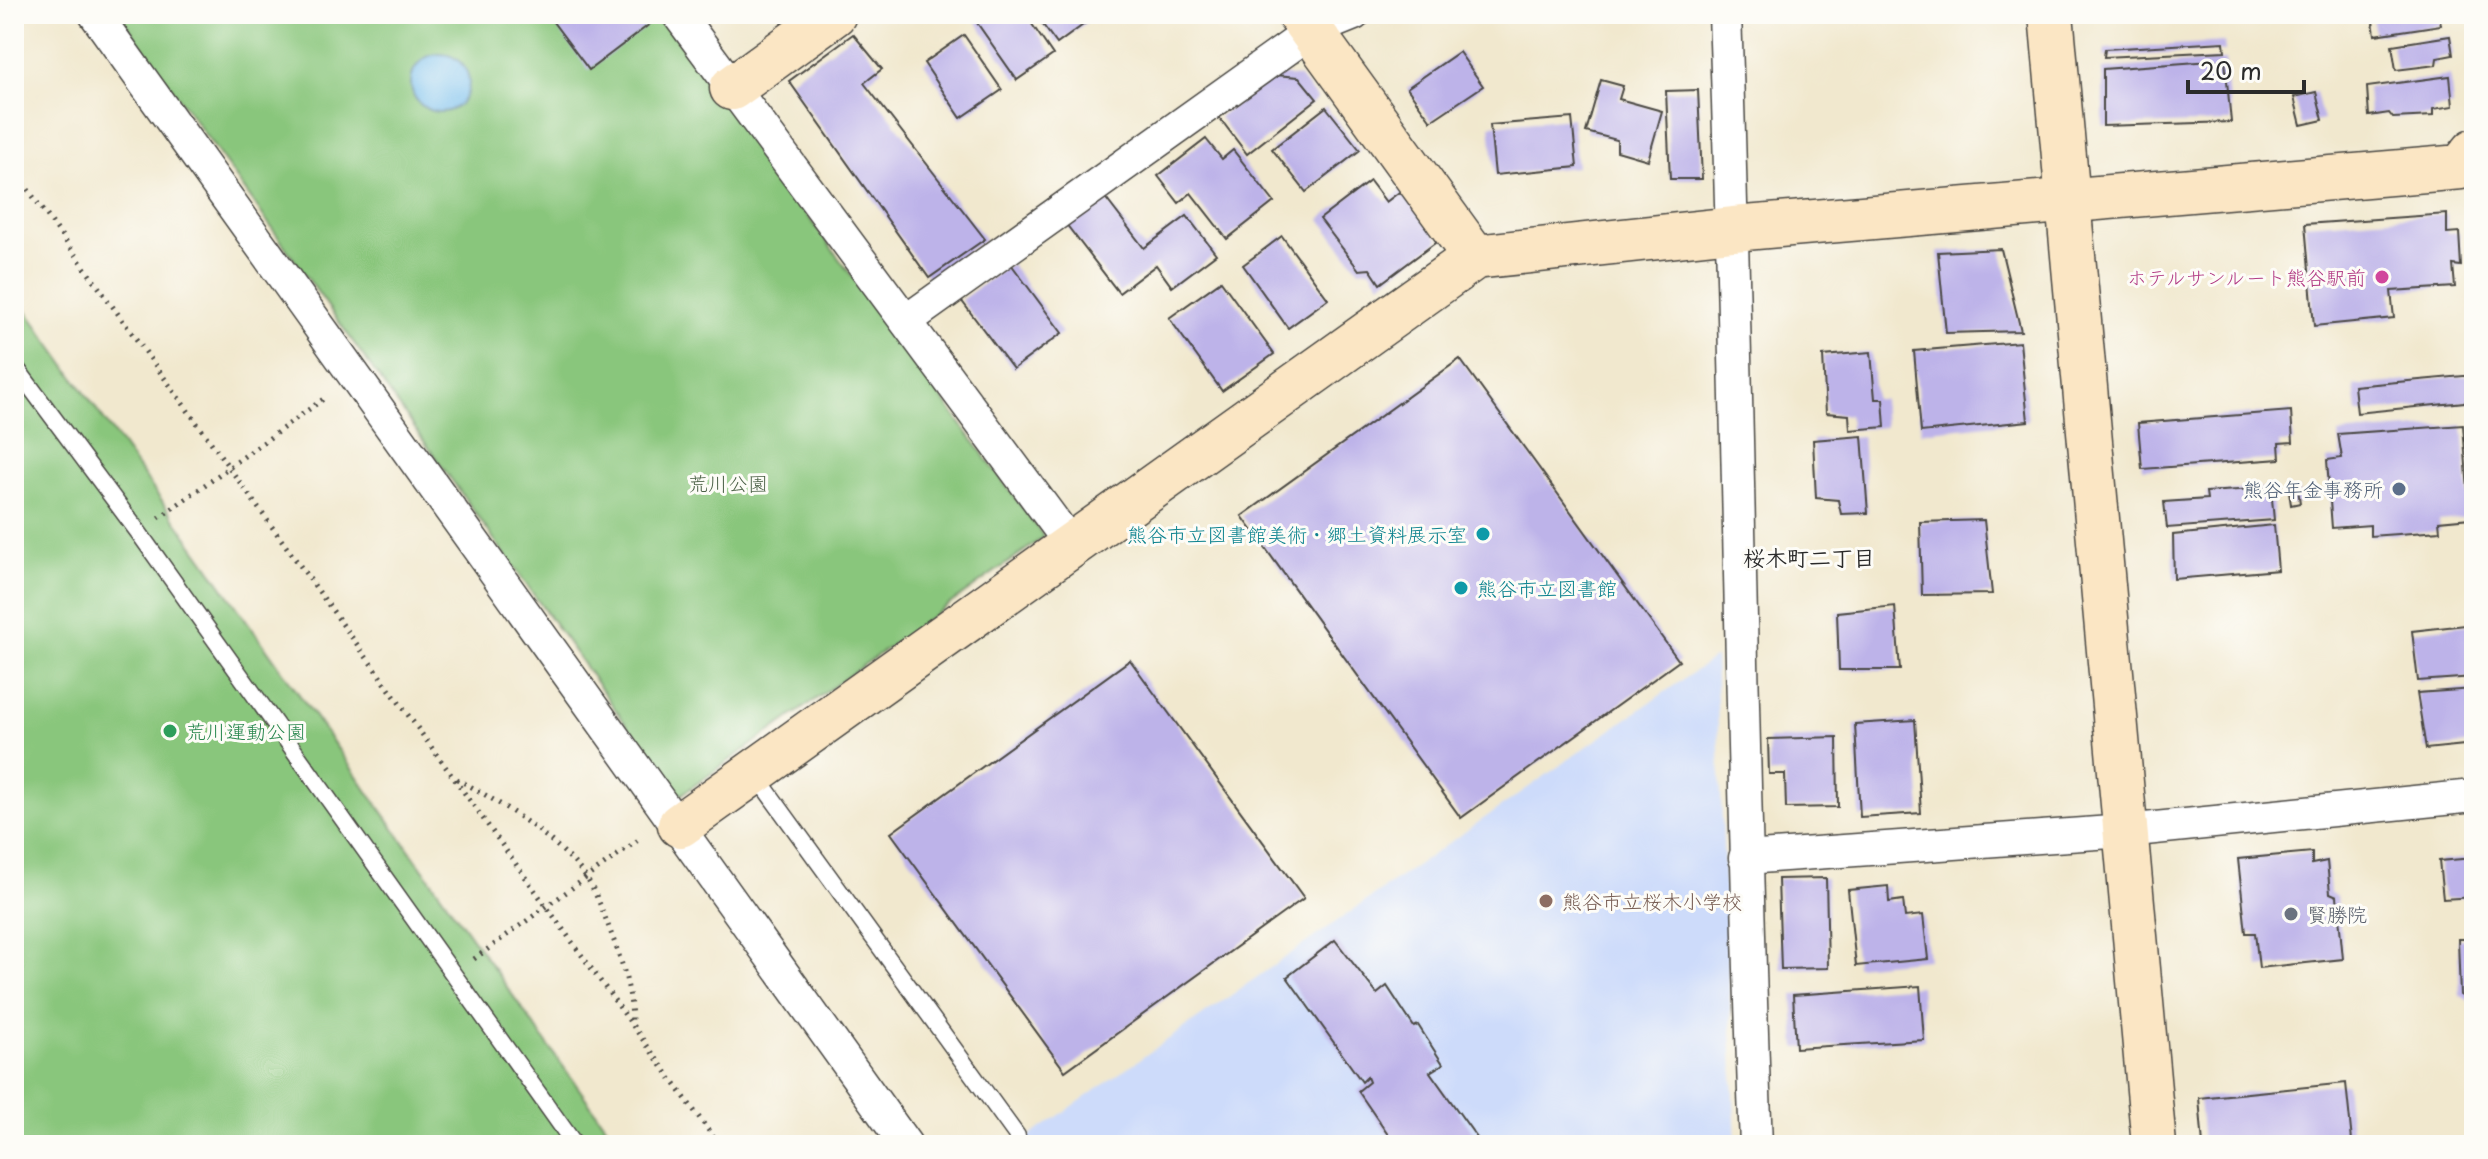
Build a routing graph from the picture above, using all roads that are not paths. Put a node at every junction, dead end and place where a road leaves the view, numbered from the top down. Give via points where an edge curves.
1 (95, 14) edge
2 (678, 14) edge
3 (834, 14) edge
4 (1354, 14) edge
5 (1725, 14) edge
6 (2051, 14) edge
7 (1305, 23) edge
8 (732, 88) junction
9 (2470, 166) edge
10 (2067, 200) junction
11 (1733, 229) junction
12 (1475, 257) junction
13 (906, 321) junction
14 (14, 365) edge
15 (1070, 543) junction
16 (753, 772) junction
17 (2474, 796) edge
18 (663, 830) junction
19 (2125, 831) junction
20 (1745, 858) junction
21 (1017, 1136) dead end
22 (575, 1145) edge
23 (906, 1145) edge
24 (1756, 1145) edge
25 (2154, 1145) edge

1 - 18 street
2 - 8 street
3 - 8 street
4 - 7 street
5 - 11 street
6 - 10 street
7 - 12 street
7 - 13 street
8 - 13 street
9 - 10 street
10 - 11 street
10 - 19 street
11 - 12 street
11 - 20 street
12 - 15 street
13 - 15 street
14 - 22 lane
15 - 16 street
16 - 18 street
16 - 21 lane
17 - 19 street
18 - 23 street
19 - 20 street
19 - 25 street
20 - 24 street

